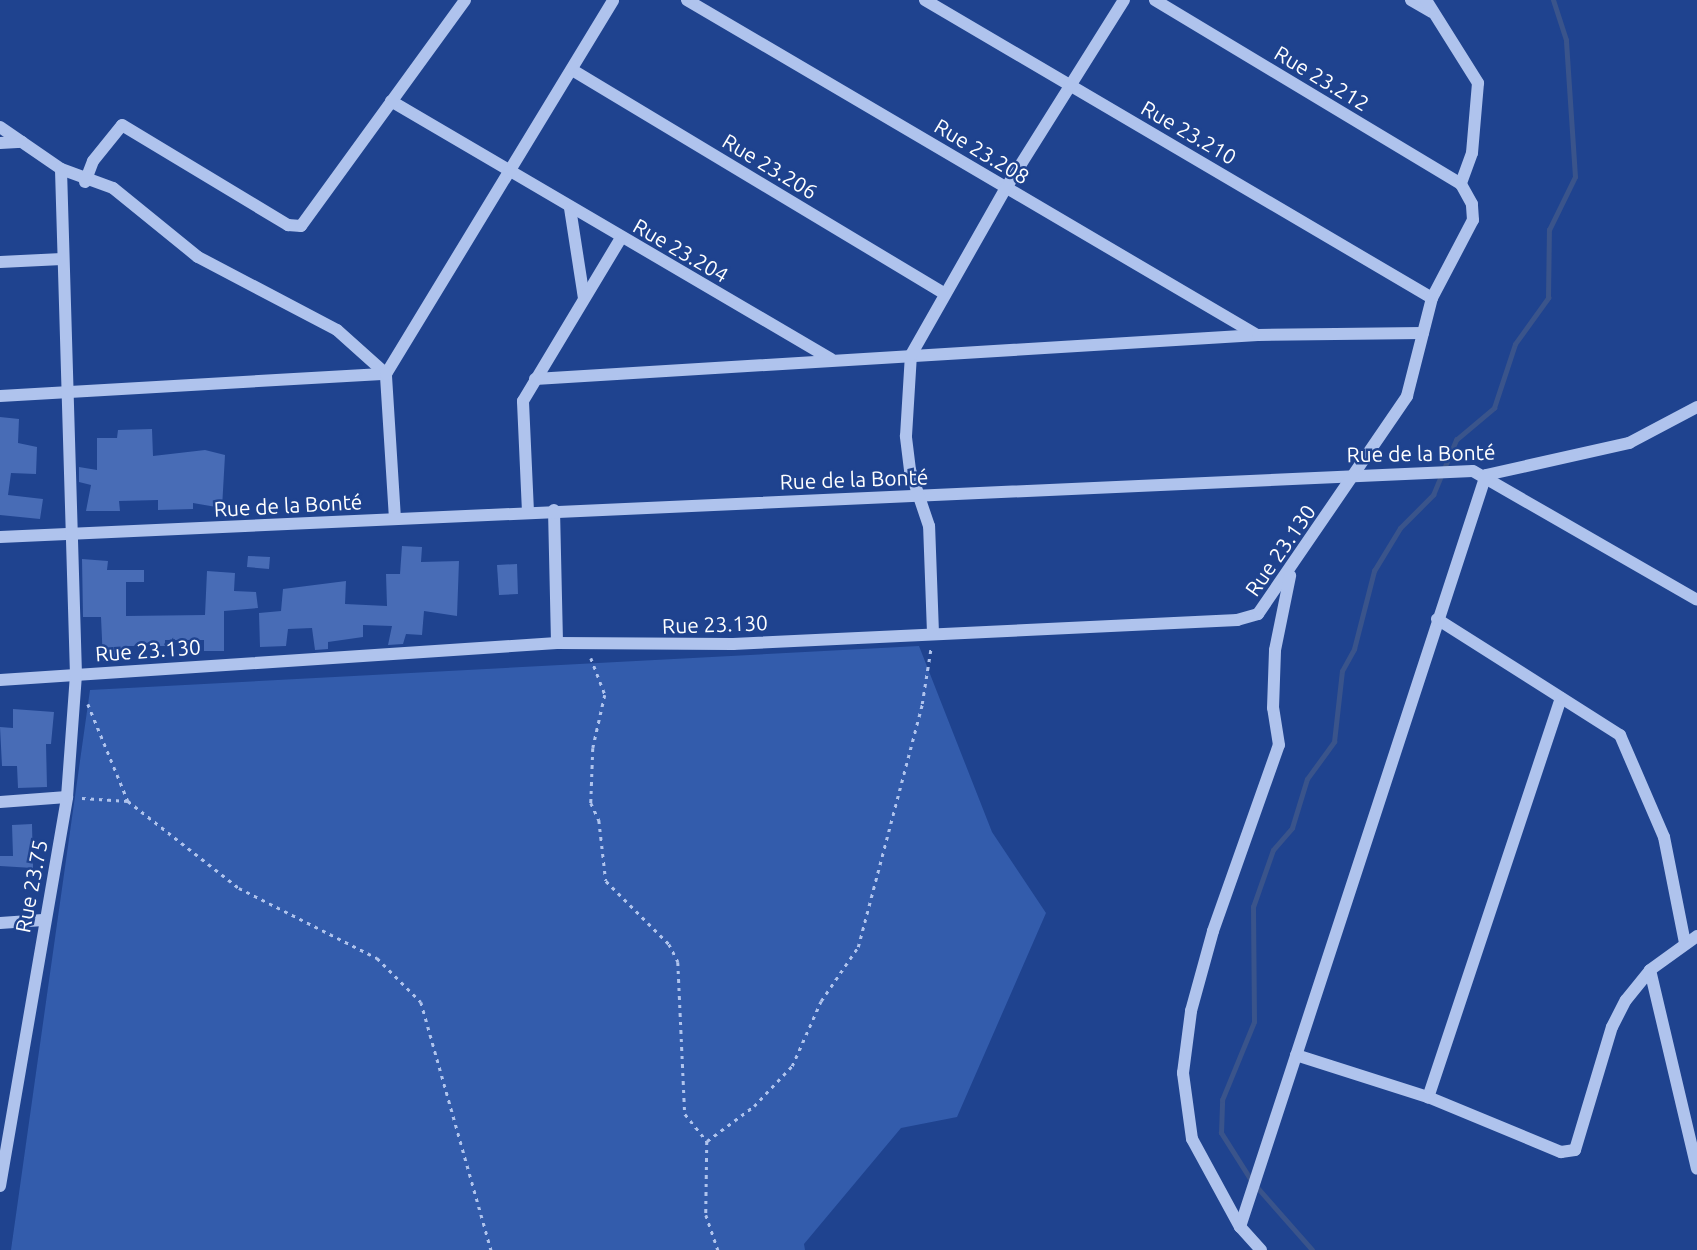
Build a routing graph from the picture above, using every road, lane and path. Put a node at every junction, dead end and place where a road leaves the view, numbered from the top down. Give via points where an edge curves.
1 (464, 0) edge
2 (613, 0) edge
3 (687, 0) edge
4 (925, 0) edge
5 (1124, 0) edge
6 (1155, 0) edge
7 (1411, 0) edge
8 (1426, 0) edge
9 (1433, 13) junction
10 (574, 71) junction
11 (1072, 86) junction
12 (391, 101) junction
13 (0, 127) edge
14 (22, 142) junction
15 (0, 143) edge
16 (61, 169) junction
17 (512, 172) junction
18 (85, 182) junction
19 (1006, 188) junction
20 (1464, 188) junction
21 (570, 208) junction
22 (621, 238) junction
23 (62, 259) junction
24 (0, 262) edge
25 (945, 294) junction
26 (584, 298) junction
27 (1432, 298) junction
28 (1423, 333) junction
29 (1258, 335) junction
30 (911, 355) junction
31 (832, 359) junction
32 (386, 374) junction
33 (535, 379) junction
34 (67, 392) junction
35 (0, 396) edge
36 (1697, 407) edge
37 (1357, 473) junction
38 (1486, 475) junction
39 (921, 496) junction
40 (554, 510) junction
41 (528, 512) junction
42 (395, 519) junction
43 (76, 535) junction
44 (0, 537) edge
45 (1291, 569) junction
46 (1697, 600) edge
47 (1437, 619) junction
48 (933, 633) junction
49 (557, 643) junction
50 (583, 643) junction
51 (76, 675) junction
52 (0, 680) edge
53 (1561, 698) junction
54 (86, 700) dead end
55 (67, 797) junction
56 (128, 801) junction
57 (0, 802) edge
58 (43, 920) junction
59 (0, 923) edge
60 (1697, 936) edge
61 (1685, 943) junction
62 (1650, 970) junction
63 (1296, 1055) junction
64 (1428, 1097) junction
65 (706, 1141) junction
66 (1697, 1169) edge
67 (0, 1186) edge
68 (1240, 1227) junction
69 (491, 1250) edge
70 (718, 1250) edge
71 (1261, 1250) edge

1 - 12 street
2 - 10 street
3 - 19 street, Rue 23.208
4 - 11 street, Rue 23.210
5 - 11 street
6 - 20 street, Rue 23.212
7 - 9 street
8 - 9 street
9 - 20 street via 1463,52 1478,83
10 - 17 street
10 - 25 street, Rue 23.206
11 - 19 street
11 - 27 street, Rue 23.210
12 - 17 street, Rue 23.204
12 - 18 street via 295,227 122,125 93,161
13 - 14 street
14 - 15 street
14 - 16 street
16 - 18 street
16 - 23 street, Rue 23.75
17 - 21 street, Rue 23.204
17 - 32 street
18 - 32 street via 113,188 198,257 337,330
19 - 25 street
19 - 29 street, Rue 23.208
20 - 27 street, Rue 23.130 via 1473,220
21 - 22 street, Rue 23.204
21 - 26 street
22 - 26 street
22 - 31 street, Rue 23.204
23 - 24 street
23 - 34 street, Rue 23.75
25 - 30 street
26 - 33 street
27 - 28 street, Rue 23.130
28 - 29 street
28 - 37 street, Rue 23.130 via 1407,396
29 - 30 street
30 - 31 street
30 - 39 street via 906,436 910,470
31 - 33 street
32 - 34 street
32 - 42 street
33 - 41 street via 523,401
34 - 35 street
34 - 43 street, Rue 23.75
36 - 38 street, Rue de la Bonté via 1629,443
37 - 38 street, Rue de la Bonté via 1472,471
37 - 39 street, Rue de la Bonté
37 - 45 street, Rue 23.130
38 - 46 street
38 - 47 street
39 - 40 street, Rue de la Bonté
39 - 48 street via 929,526
40 - 41 street, Rue de la Bonté
40 - 49 street
41 - 42 street, Rue de la Bonté
42 - 43 street, Rue de la Bonté
43 - 44 street, Rue de la Bonté
43 - 51 street, Rue 23.75
45 - 48 street, Rue 23.130 via 1258,614 1237,620
45 - 68 street via 1275,650 1273,708 1279,745 1213,931 1191,1011 1183,1073 1192,1139
47 - 53 street
47 - 63 street
48 - 50 street, Rue 23.130 via 733,643
48 - 65 path via 922,704 858,947 821,1001 792,1066 754,1106
49 - 50 street, Rue 23.130
49 - 51 street, Rue 23.130
50 - 65 path via 605,695 593,748 591,803 599,820 606,881 669,944 678,962 685,1114
51 - 52 street, Rue 23.130
51 - 55 street, Rue 23.75
53 - 61 street via 1610,727 1625,746 1664,837
53 - 64 street
54 - 56 path
55 - 56 path
55 - 57 street
55 - 58 street, Rue 23.75
56 - 69 path via 239,888 377,958 421,1002
58 - 59 street
58 - 67 street, Rue 23.75
60 - 61 street
61 - 62 street
62 - 64 street via 1612,1027 1575,1150 1561,1152
62 - 66 street
63 - 64 street
63 - 68 street
65 - 70 path via 706,1215
68 - 71 street

